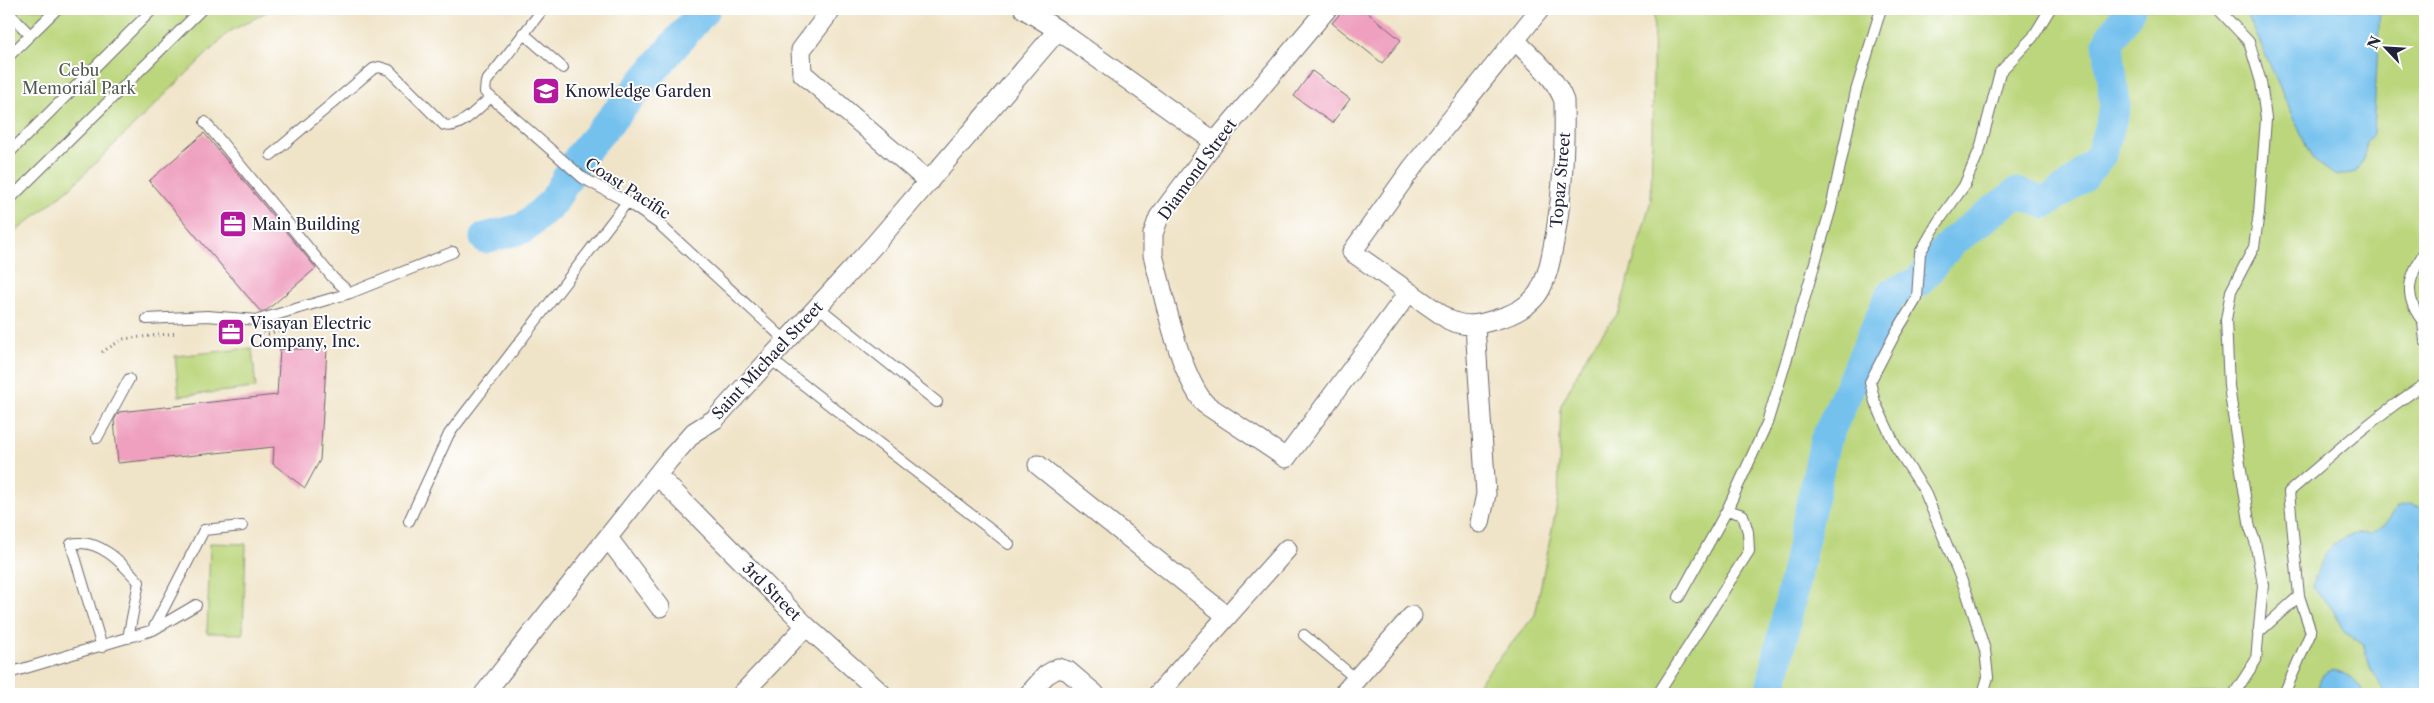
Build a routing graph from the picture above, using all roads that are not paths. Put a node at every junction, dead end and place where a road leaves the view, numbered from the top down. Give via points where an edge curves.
1 (57, 9) edge
2 (154, 9) edge
3 (202, 9) edge
4 (543, 9) edge
5 (832, 9) edge
6 (1024, 9) edge
7 (1327, 9) edge
8 (1540, 9) edge
9 (1881, 9) edge
10 (2050, 9) edge
11 (2218, 9) edge
12 (9, 13) edge
13 (1058, 30) junction
14 (523, 32) junction
15 (30, 35) junction
16 (1515, 40) junction
17 (9, 56) edge
18 (563, 68) dead end
19 (490, 98) junction
20 (205, 122) dead end
21 (1215, 142) junction
22 (9, 154) edge
23 (271, 155) dead end
24 (929, 182) junction
25 (9, 200) edge
26 (627, 202) junction
27 (2425, 250) edge
28 (453, 252) dead end
29 (1409, 292) junction
30 (350, 293) junction
31 (817, 306) junction
32 (147, 320) dead end
33 (2424, 323) edge
34 (1475, 326) junction
35 (785, 340) junction
36 (2425, 341) edge
37 (769, 358) junction
38 (129, 379) dead end
39 (2425, 384) edge
40 (937, 402) dead end
41 (97, 438) dead end
42 (1038, 464) dead end
43 (665, 483) dead end
44 (1727, 510) junction
45 (409, 521) dead end
46 (1480, 523) dead end
47 (242, 526) dead end
48 (608, 538) junction
49 (1010, 544) dead end
50 (1287, 549) dead end
51 (2299, 596) junction
52 (1679, 597) dead end
53 (196, 605) dead end
54 (660, 606) dead end
55 (1227, 616) junction
56 (1412, 616) dead end
57 (806, 626) junction
58 (153, 630) junction
59 (2258, 633) junction
60 (1304, 635) dead end
61 (128, 638) junction
62 (102, 647) junction
63 (9, 673) edge
64 (1356, 679) junction
65 (484, 694) edge
66 (742, 694) edge
67 (882, 694) edge
68 (1029, 694) edge
69 (1095, 694) edge
70 (1158, 694) edge
71 (1342, 694) edge
72 (1658, 694) edge
73 (1983, 694) edge
74 (2234, 694) edge
75 (2284, 694) edge

1 - 15 lane
2 - 22 lane
3 - 25 lane
4 - 14 lane
5 - 24 street via 801,50 802,72
6 - 13 street
7 - 21 street, Diamond Street
8 - 16 street
9 - 44 lane via 1856,91 1831,208 1767,423
10 - 73 lane via 2033,37 2000,72 1980,149 1964,186 1920,254 1917,298 1870,382 1875,402 1896,447 1924,490 1966,592 1985,650 1988,677
11 - 59 lane via 2250,42 2261,82 2266,119 2254,246 2231,291 2226,320 2229,386 2237,448 2263,585
12 - 15 lane
13 - 21 street
13 - 24 street, Saint Michael Street
14 - 18 lane
14 - 19 lane via 486,82 484,92
15 - 17 lane
16 - 29 street, Topaz Street via 1418,160 1353,248 1354,255
16 - 34 street, Topaz Street via 1560,88 1564,101 1561,205 1549,267 1539,291 1524,307 1509,316
19 - 23 lane via 456,125 444,125 390,70 379,67
19 - 26 lane, Coast Pacific via 583,178
20 - 30 lane via 333,278
21 - 29 street, Diamond Street via 1159,217 1153,255 1186,374 1205,404 1286,458
24 - 31 street, Saint Michael Street
26 - 35 lane, Coast Pacific via 659,224
26 - 45 lane via 449,434
27 - 33 lane via 2412,273 2409,298
28 - 30 lane
29 - 34 street, Topaz Street via 1449,320 1461,326
30 - 32 lane via 258,320 207,316
31 - 35 street, Saint Michael Street
31 - 40 lane
33 - 36 lane
34 - 46 street via 1486,494
35 - 37 street, Saint Michael Street
37 - 48 street, Saint Michael Street via 715,419 694,432
37 - 49 lane
38 - 41 lane
39 - 51 lane via 2393,404 2289,492
42 - 55 street
43 - 57 street, 3rd Street
44 - 52 lane
44 - 72 lane via 1743,515 1749,551
47 - 58 lane via 204,530
48 - 54 street
48 - 65 street, Saint Michael Street
50 - 55 street
51 - 59 lane
51 - 75 lane via 2311,632
53 - 58 lane
55 - 70 street
56 - 64 street
57 - 66 street
57 - 67 street, 3rd Street
58 - 61 lane
59 - 74 lane via 2256,660
60 - 64 lane
61 - 62 lane
61 - 62 lane via 139,582 117,557 90,545 71,544
62 - 63 lane
64 - 71 street
68 - 69 street via 1046,675 1058,668 1068,671

